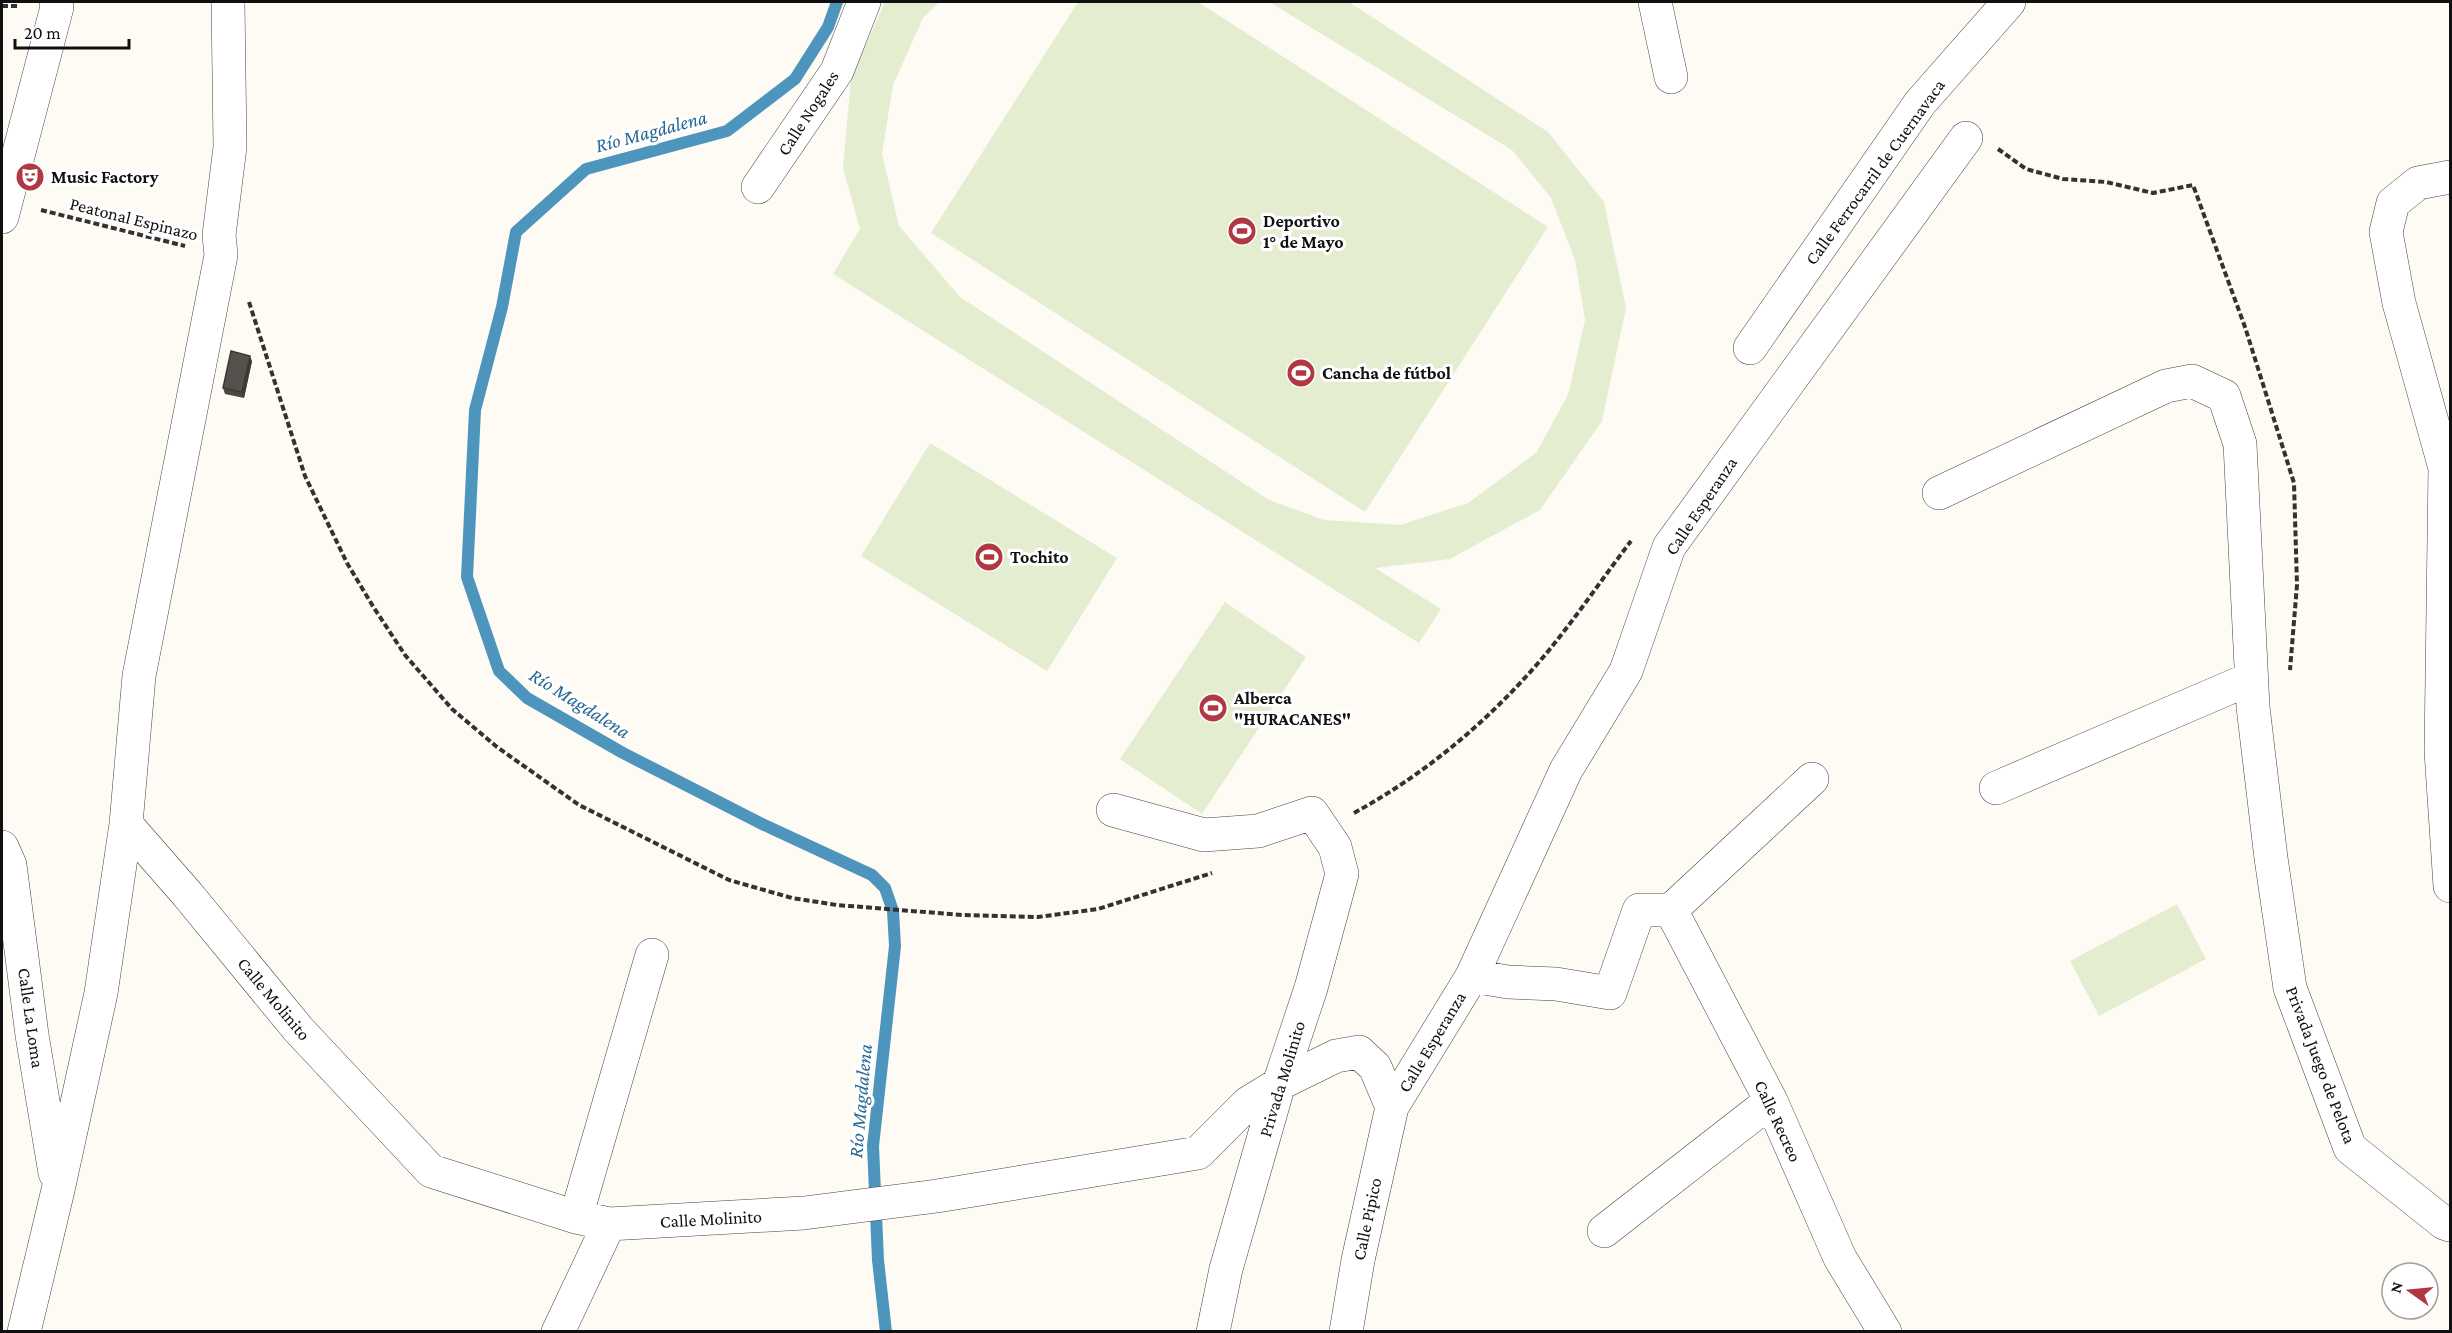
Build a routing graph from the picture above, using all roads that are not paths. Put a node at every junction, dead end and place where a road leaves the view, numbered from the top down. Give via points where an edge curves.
1 (56, 2) edge
2 (228, 2) edge
3 (864, 2) edge
4 (1655, 2) edge
5 (2009, 2) edge
6 (1671, 77) dead end
7 (1966, 138) dead end
8 (2451, 177) edge
9 (758, 187) dead end
10 (4, 209) edge
11 (1750, 348) dead end
12 (1939, 493) dead end
13 (2252, 678) junction
14 (1812, 779) dead end
15 (1996, 788) dead end
16 (1113, 810) dead end
17 (126, 824) junction
18 (2, 847) edge
19 (2451, 886) edge
20 (1671, 910) junction
21 (652, 955) dead end
22 (1472, 976) junction
23 (1279, 1084) junction
24 (1770, 1101) junction
25 (1392, 1107) junction
26 (58, 1190) junction
27 (576, 1217) junction
28 (609, 1224) junction
29 (2451, 1225) edge
30 (1604, 1231) dead end
31 (24, 1332) edge
32 (558, 1332) edge
33 (1213, 1332) edge
34 (1346, 1332) edge
35 (1885, 1332) edge

1 - 10 street
2 - 17 street via 230,147 219,235 221,255 139,676
3 - 9 street, Calle Nogales via 837,71
4 - 6 street
5 - 11 street, Calle Ferrocarril de Cuernavaca via 1920,103
7 - 22 street, Calle Esperanza via 1669,547 1626,671 1566,770
8 - 19 street via 2418,183 2393,203 2386,232 2399,303 2445,468 2441,751
12 - 13 street, Privada Juego de Pelota via 2166,386 2192,381 2224,396 2240,444
13 - 15 street
13 - 29 street, Privada Juego de Pelota via 2271,858 2290,988 2350,1148
14 - 20 street
16 - 23 street, Privada Molinito via 1204,835 1258,831 1312,813 1336,823 1335,847 1342,874 1311,988
17 - 26 street via 101,993
17 - 27 street, Calle Molinito via 298,1029 430,1171
18 - 26 street, Calle La Loma via 10,866 32,1035
20 - 22 street, Calle Esperanza via 1639,910 1610,993
20 - 24 street, Calle Recreo
21 - 27 street
22 - 25 street, Calle Esperanza
23 - 25 street, Calle Molinito via 1336,1056 1359,1052 1375,1067
23 - 28 street, Calle Molinito via 1248,1103 1198,1153 804,1214
23 - 33 street, Privada Molinito via 1226,1269
24 - 30 street
24 - 35 street, Calle Recreo via 1840,1258
25 - 34 street, Calle Pipico via 1360,1248
26 - 31 street
27 - 28 street, Calle Molinito
28 - 32 street

